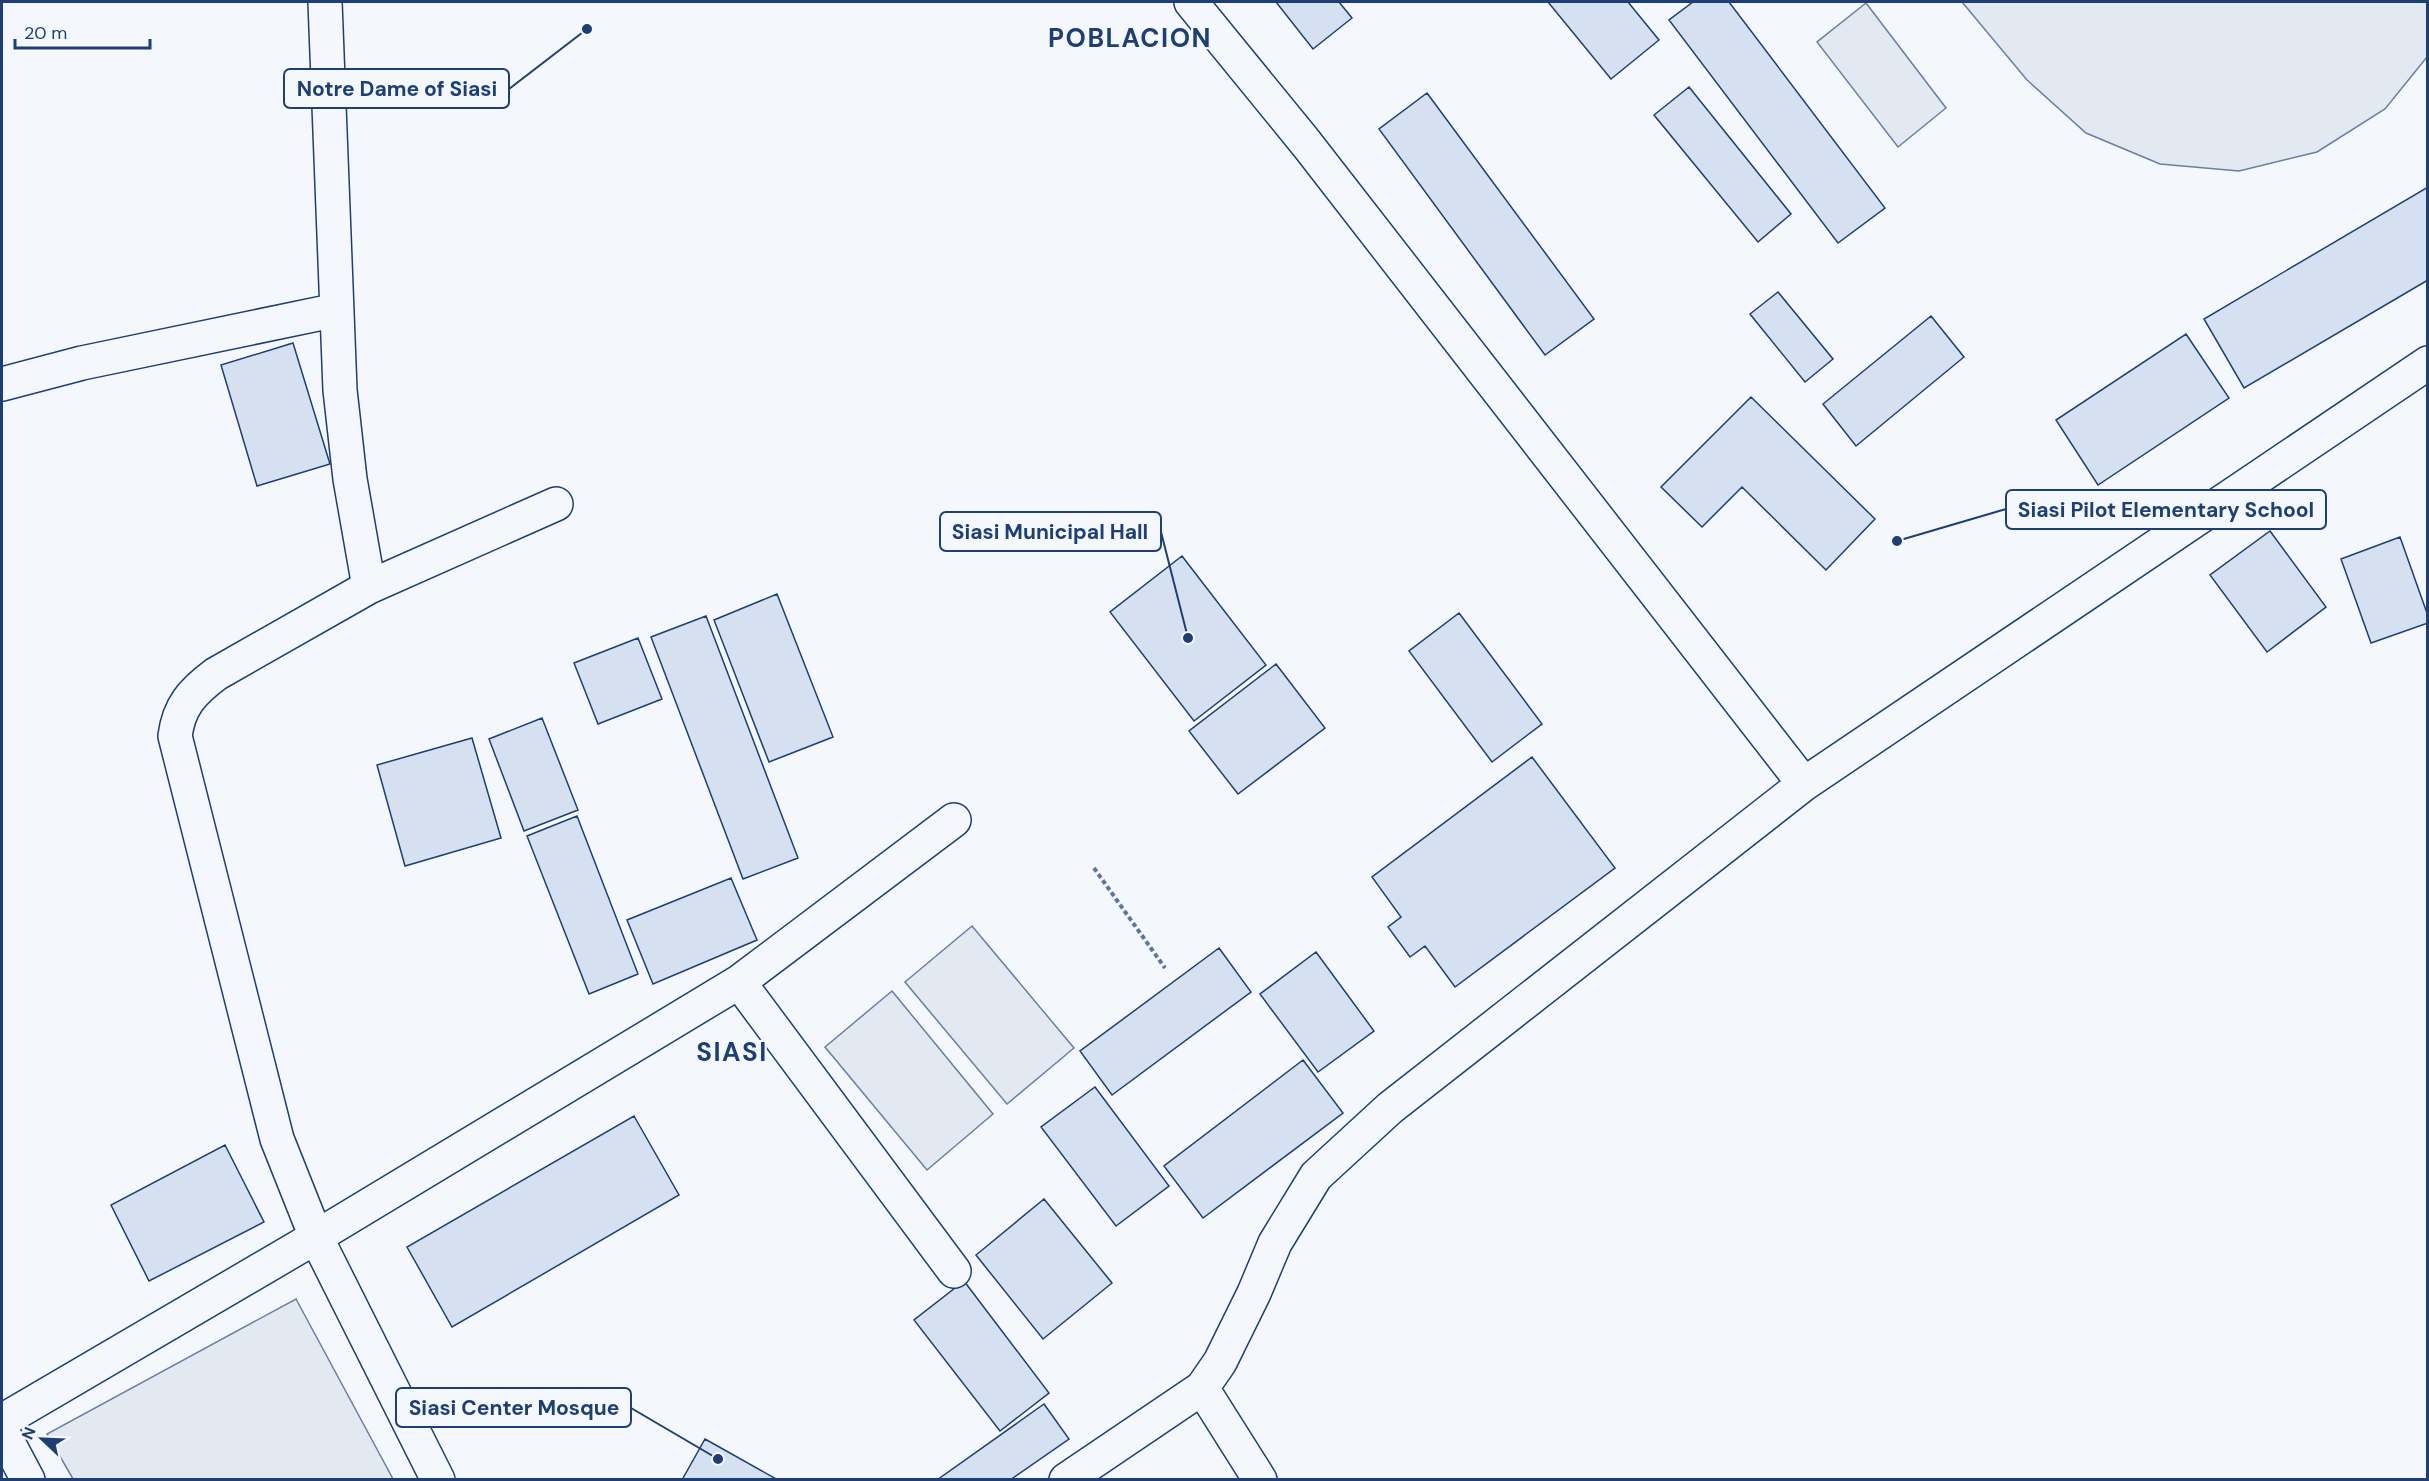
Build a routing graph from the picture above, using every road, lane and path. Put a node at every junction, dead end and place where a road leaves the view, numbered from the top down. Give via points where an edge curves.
1 (325, 2) edge
2 (1191, 2) edge
3 (337, 310) junction
4 (2427, 363) edge
5 (2, 384) edge
6 (556, 504) dead end
7 (369, 587) junction
8 (1804, 784) junction
9 (954, 820) dead end
10 (1094, 868) dead end
11 (1165, 968) dead end
12 (740, 982) junction
13 (316, 1237) junction
14 (954, 1271) dead end
15 (1202, 1388) junction
16 (2, 1421) edge
17 (2, 1431) edge
18 (28, 1479) edge
19 (438, 1479) edge
20 (1066, 1479) edge
21 (1260, 1479) edge

1 - 3 street
2 - 8 street via 1306,143
3 - 5 street via 82,363
3 - 7 street via 340,390 349,468
4 - 8 street
6 - 7 street
7 - 13 street via 216,674 195,690 177,720 175,736 277,1139
8 - 15 street via 1390,1108 1316,1176 1275,1243 1225,1352
9 - 12 street
10 - 11 path
12 - 13 street
12 - 14 street
13 - 16 street
13 - 19 street
15 - 20 street
15 - 21 street
17 - 18 street

